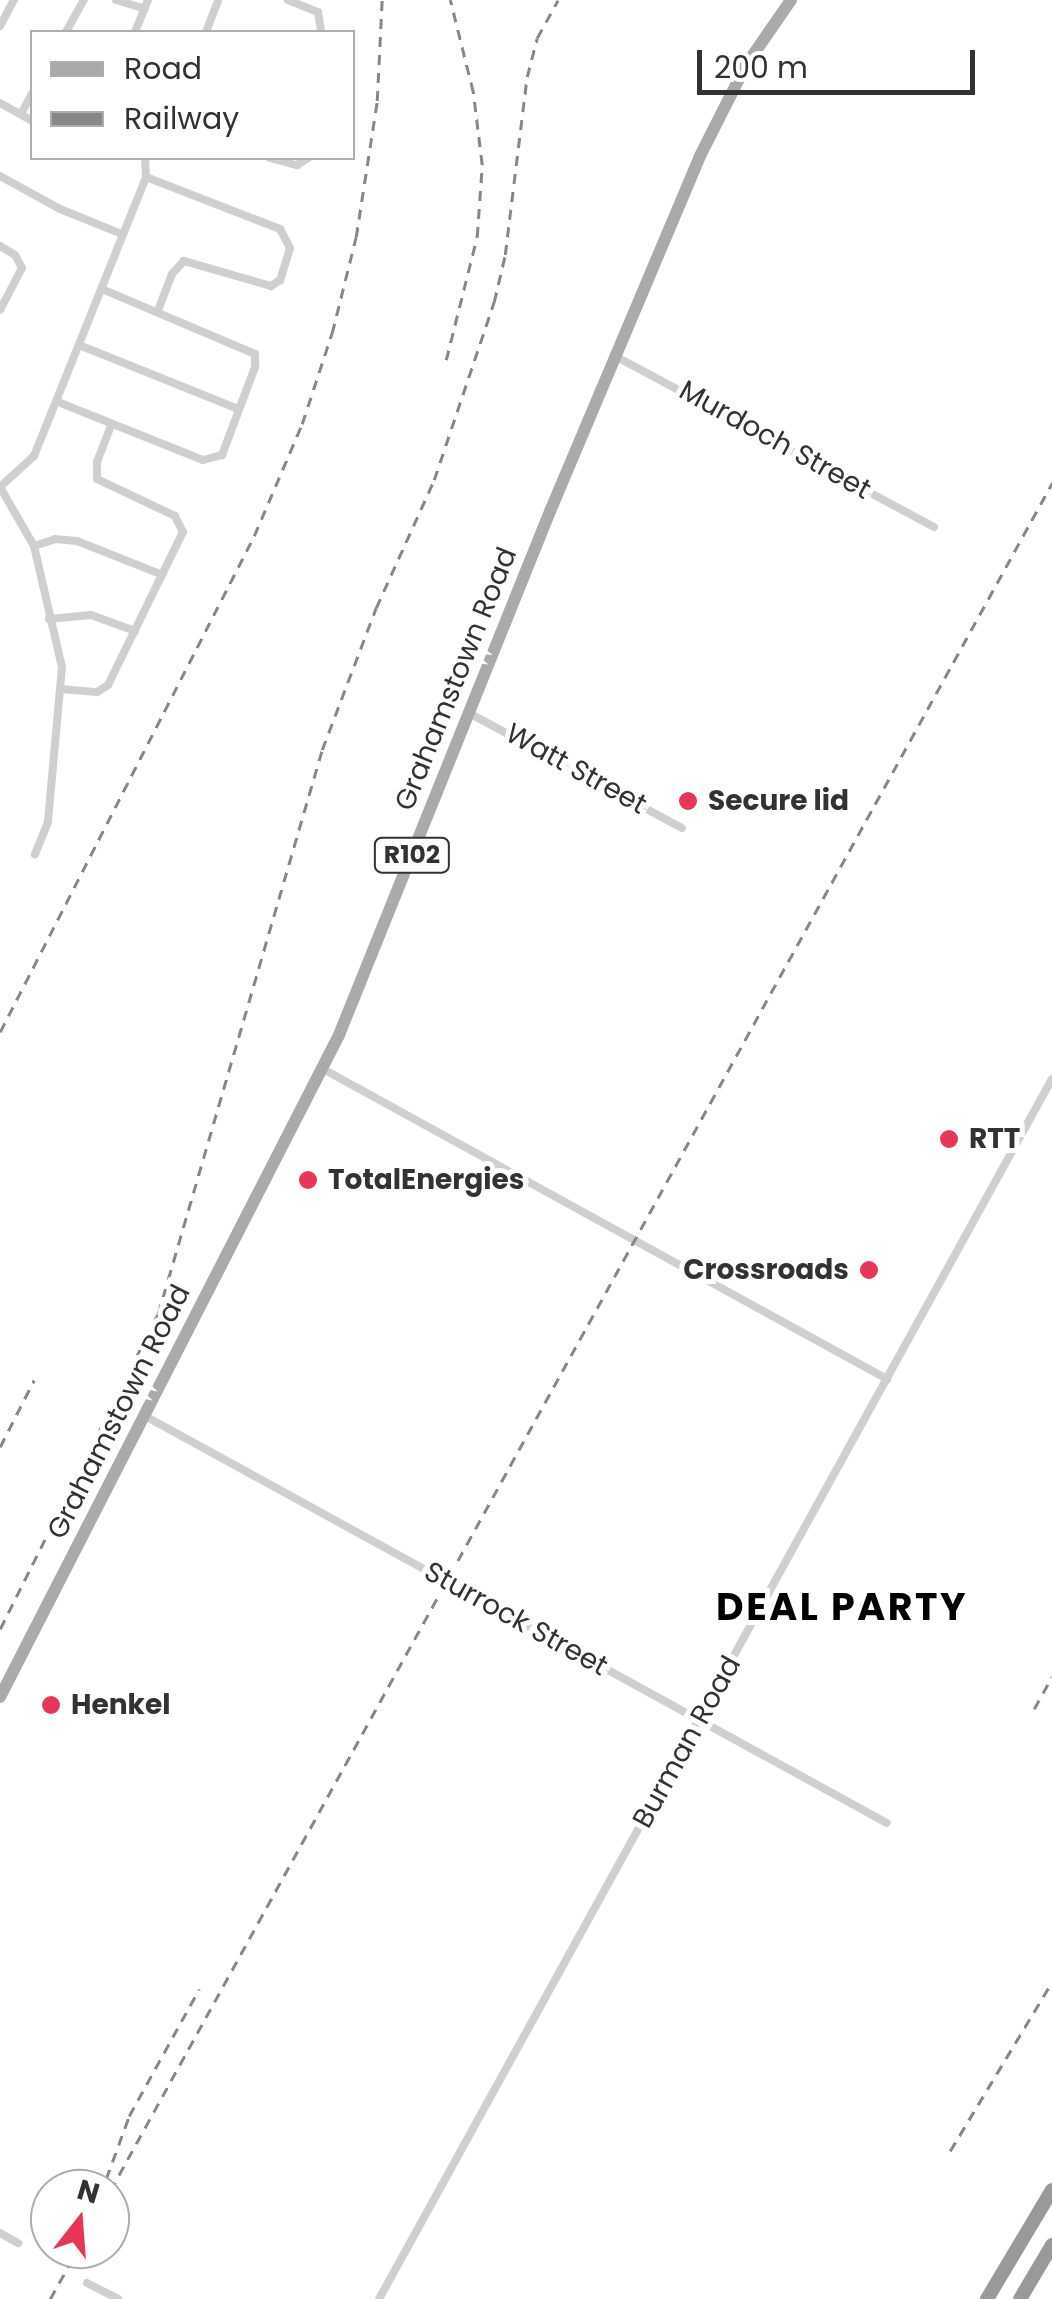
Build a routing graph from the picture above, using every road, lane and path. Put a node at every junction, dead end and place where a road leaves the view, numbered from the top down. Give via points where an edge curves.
1 (14, 0) edge
2 (84, 0) edge
3 (116, 0) edge
4 (218, 0) edge
5 (288, 0) edge
6 (791, 0) edge
7 (147, 4) edge
8 (0, 26) edge
9 (67, 30) edge
10 (136, 30) edge
11 (207, 30) edge
12 (320, 30) edge
13 (30, 97) edge
14 (0, 103) edge
15 (21, 114) junction
16 (30, 120) edge
17 (145, 160) edge
18 (278, 160) edge
19 (305, 160) edge
20 (0, 176) edge
21 (146, 176) junction
22 (122, 234) junction
23 (0, 246) edge
24 (102, 289) junction
25 (0, 310) edge
26 (158, 310) junction
27 (80, 346) junction
28 (616, 356) junction
29 (58, 402) junction
30 (238, 410) junction
31 (111, 425) junction
32 (0, 487) edge
33 (934, 527) dead end
34 (34, 546) junction
35 (162, 575) junction
36 (49, 620) junction
37 (135, 631) junction
38 (61, 689) junction
39 (469, 713) junction
40 (682, 828) dead end
41 (36, 855) dead end
42 (323, 1068) junction
43 (1052, 1079) edge
44 (887, 1379) junction
45 (146, 1416) junction
46 (0, 1697) edge
47 (699, 1720) junction
48 (886, 1823) dead end
49 (1052, 2190) edge
50 (0, 2233) edge
51 (18, 2243) dead end
52 (1052, 2245) edge
53 (87, 2283) dead end
54 (118, 2299) edge
55 (380, 2299) edge
56 (986, 2299) edge
57 (1020, 2299) edge

1 - 8 street
2 - 9 street
3 - 7 street
4 - 11 street
5 - 12 street via 315,10
6 - 28 main road, Grahamstown Road / R102 via 728,97
7 - 10 street
13 - 15 street
14 - 15 street
15 - 16 street
17 - 21 street
18 - 19 street
20 - 22 street
21 - 22 street
21 - 26 street via 280,229 290,248 280,280 271,286 184,261
22 - 24 street
23 - 25 street via 22,268
24 - 26 street
24 - 27 street
26 - 30 street via 255,354
27 - 29 street
27 - 30 street
28 - 33 street, Murdoch Street
28 - 39 main road, Grahamstown Road / R102
29 - 31 street
29 - 32 street via 30,462
30 - 31 street via 222,455 212,461
31 - 35 street via 97,478 164,509 183,526 181,544
32 - 34 street
34 - 35 street via 55,538 77,540
34 - 36 street
35 - 37 street
36 - 37 street via 91,614
36 - 38 street
37 - 38 street via 102,690
38 - 41 street via 48,822
39 - 40 street, Watt Street
39 - 42 main road, Grahamstown Road / R102
42 - 44 street
42 - 45 main road, Grahamstown Road / R102
43 - 44 street, Burman Road
44 - 47 street, Burman Road
45 - 46 main road, Grahamstown Road / R102
45 - 47 street, Sturrock Street
47 - 48 street, Sturrock Street
47 - 55 street, Burman Road
49 - 56 highway
50 - 51 street
52 - 57 highway
53 - 54 street

